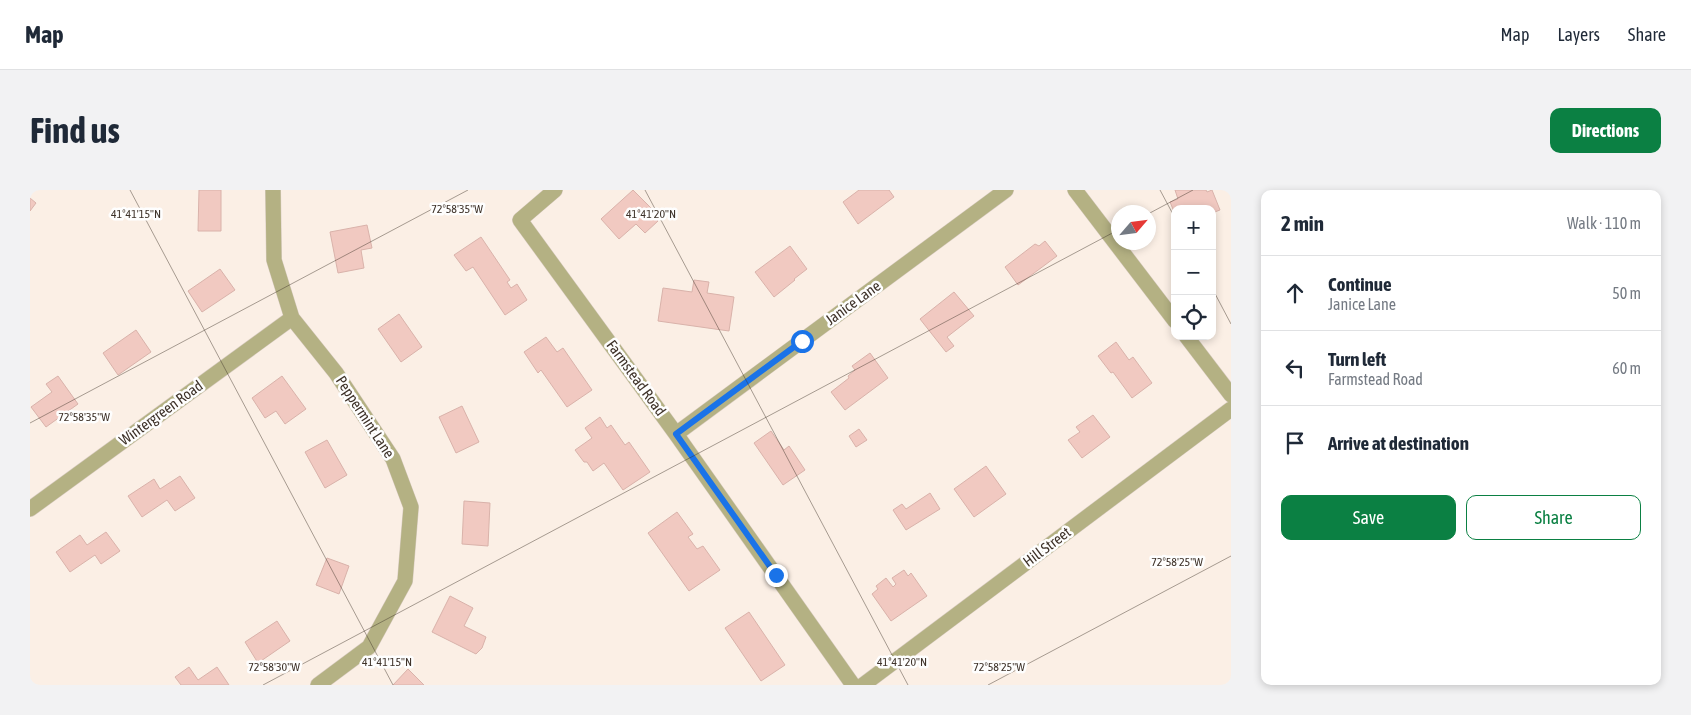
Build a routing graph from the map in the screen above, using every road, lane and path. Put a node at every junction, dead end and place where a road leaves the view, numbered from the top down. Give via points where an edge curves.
1 (273, 190) edge
2 (556, 190) edge
3 (1006, 190) edge
4 (1075, 190) edge
5 (1171, 316) edge
6 (292, 318) junction
7 (1189, 340) edge
8 (1231, 395) edge
9 (1231, 409) edge
10 (676, 434) junction
11 (30, 509) edge
12 (318, 685) edge
13 (853, 685) edge
14 (862, 685) edge

1 - 6 street, Peppermint Lane via 274,260
2 - 10 street, Farmstead Road via 520,220
3 - 10 street, Janice Lane
4 - 5 street
6 - 11 street, Wintergreen Road
6 - 12 street, Peppermint Lane via 336,373 393,459 411,507 406,581 369,647
7 - 8 street
9 - 14 street, Hill Street
10 - 13 street, Farmstead Road

